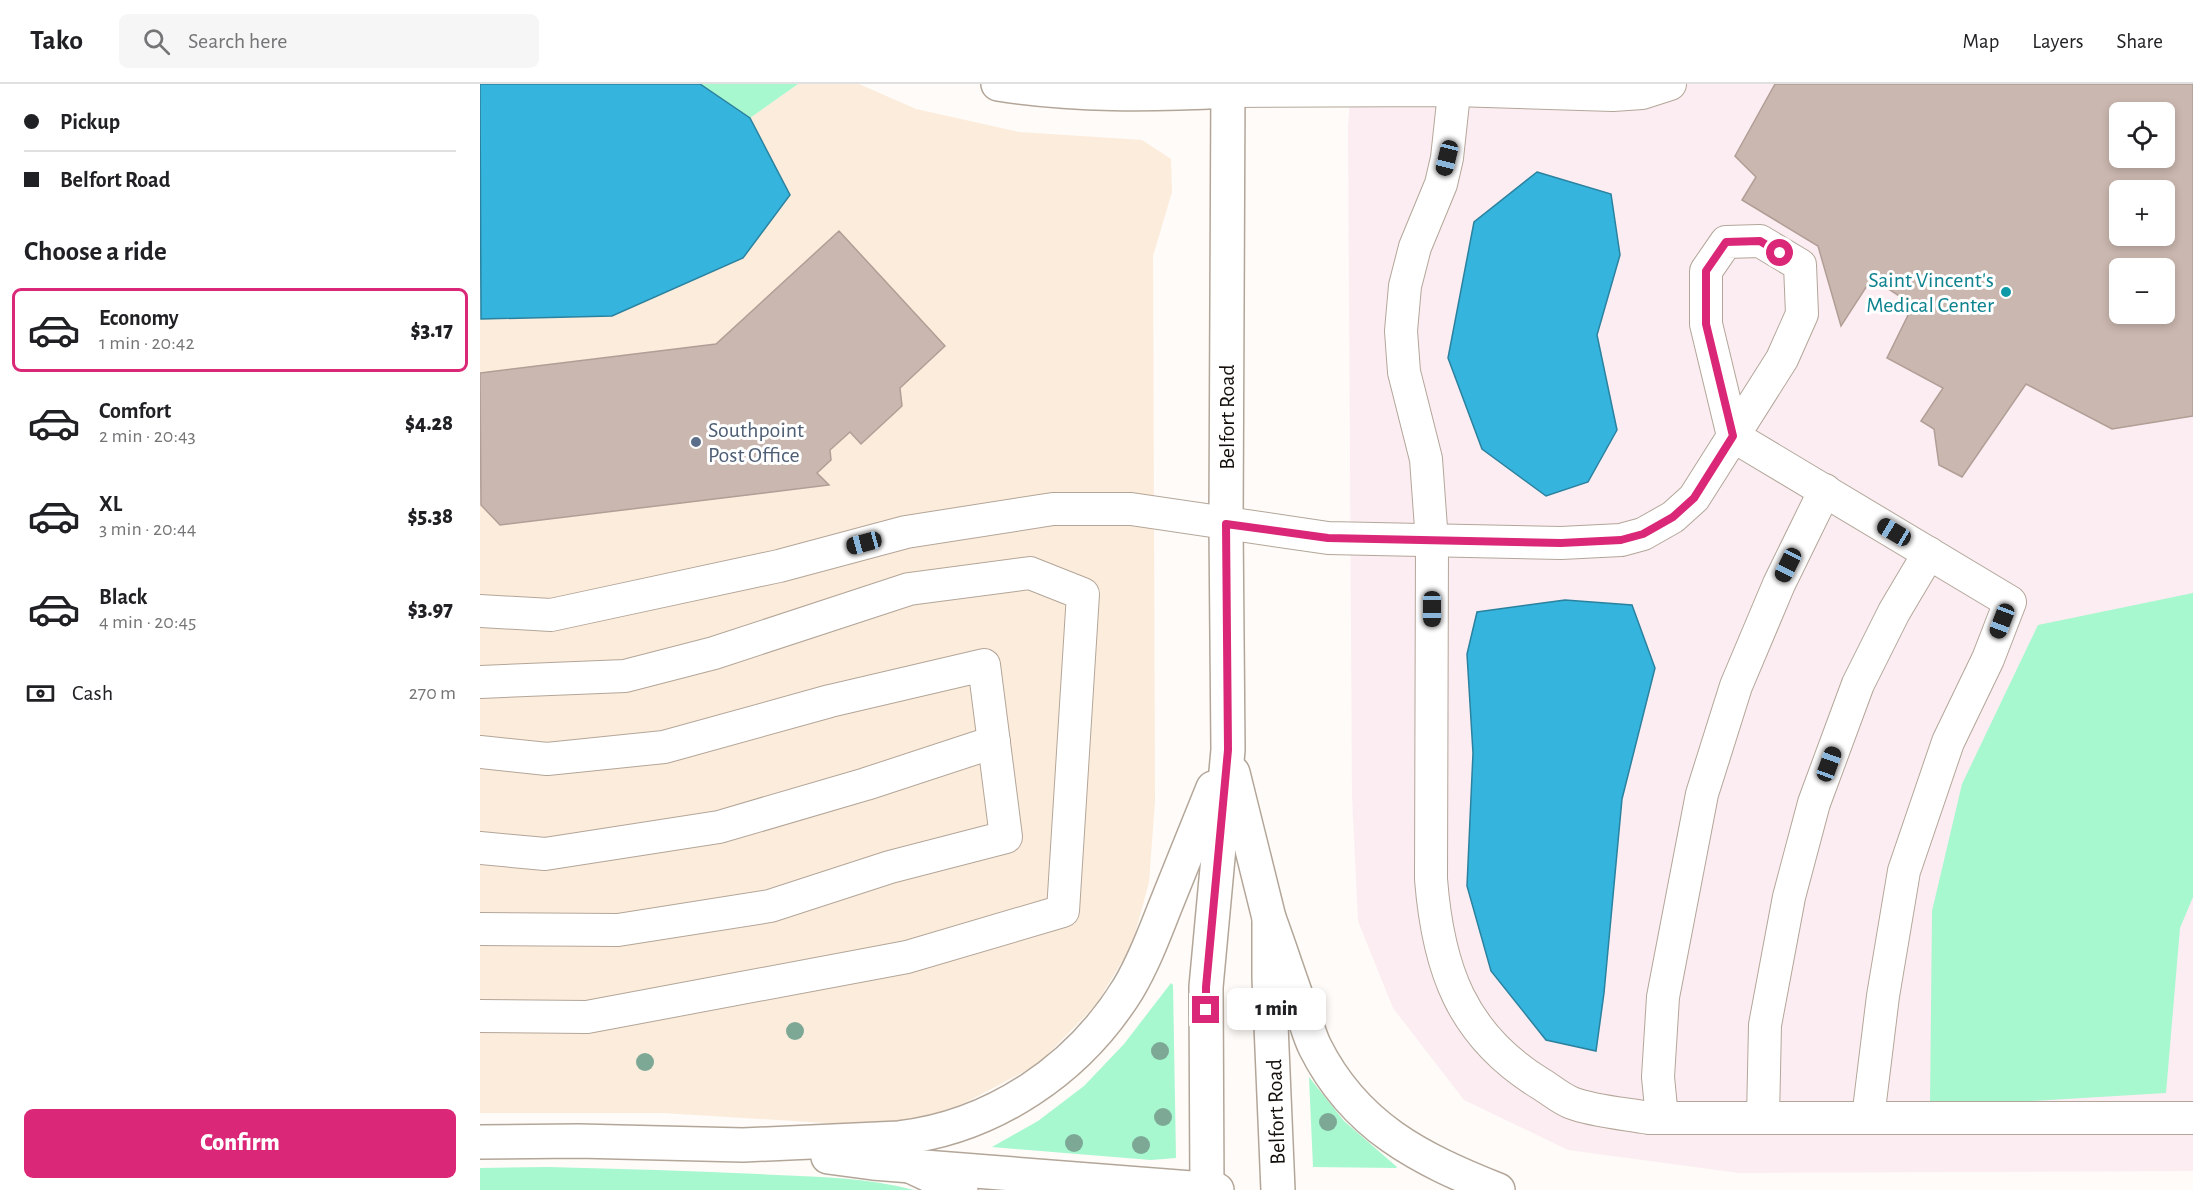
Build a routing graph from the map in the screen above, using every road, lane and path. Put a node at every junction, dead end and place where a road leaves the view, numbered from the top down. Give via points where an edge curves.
1 (998, 84) edge
2 (1670, 84) edge
3 (1455, 87) edge
4 (1228, 88) edge
5 (1543, 88) edge
6 (1613, 89) edge
7 (1733, 436) junction
8 (1826, 490) junction
9 (1226, 524) junction
10 (1432, 542) junction
11 (1929, 553) junction
12 (480, 612) edge
13 (480, 682) edge
14 (994, 742) junction
15 (1228, 750) junction
16 (480, 752) edge
17 (480, 848) edge
18 (1269, 918) junction
19 (480, 929) edge
20 (480, 1016) edge
21 (1662, 1118) junction
22 (1868, 1118) junction
23 (2193, 1118) edge
24 (1762, 1119) junction
25 (480, 1142) edge
26 (743, 1145) junction
27 (910, 1166) junction
28 (961, 1190) edge
29 (1210, 1190) edge
30 (1278, 1190) edge
31 (1498, 1190) edge

1 - 4 main road via 1034,90 1130,94
2 - 6 lane via 1642,93
3 - 4 lane
3 - 5 lane
3 - 10 lane via 1447,158 1441,184 1415,247 1405,286 1401,331 1404,372 1426,459
4 - 9 main road, Belfort Road
5 - 6 lane
7 - 7 lane via 1782,359 1802,314 1800,265 1760,241 1726,242 1706,271 1706,324
7 - 8 lane
7 - 10 lane via 1694,498 1673,517 1643,534 1621,540 1561,543
8 - 11 lane
8 - 21 lane via 1779,584 1736,686 1702,794 1664,997 1658,1077
9 - 10 lane via 1328,538
9 - 12 lane via 1131,509 1053,509 906,532 779,566 551,615
9 - 15 main road, Belfort Road
10 - 21 lane via 1431,879 1442,957 1454,990 1468,1015 1503,1056 1562,1097 1572,1103 1649,1119
11 - 22 lane via 2010,602 1948,742 1904,871
11 - 24 lane via 1858,684 1814,804 1790,897 1765,1025
13 - 20 lane via 625,676 714,653 909,589 1030,573 1083,594 1063,911 906,957 587,1017
14 - 16 lane via 984,665 830,701 664,747 547,759
14 - 17 lane via 719,827 545,854
14 - 19 lane via 1006,837 890,867 770,906 618,930
15 - 18 main road, Belfort Road
15 - 26 main road via 1148,950 1128,990 1069,1060 991,1113 922,1136
15 - 29 main road, Belfort Road via 1206,987
18 - 30 main road, Belfort Road
18 - 31 main road via 1315,1047 1338,1084 1390,1137 1425,1159
21 - 24 lane
22 - 23 lane
22 - 24 lane
25 - 26 main road via 578,1140
26 - 27 main road
27 - 28 main road
27 - 29 main road

